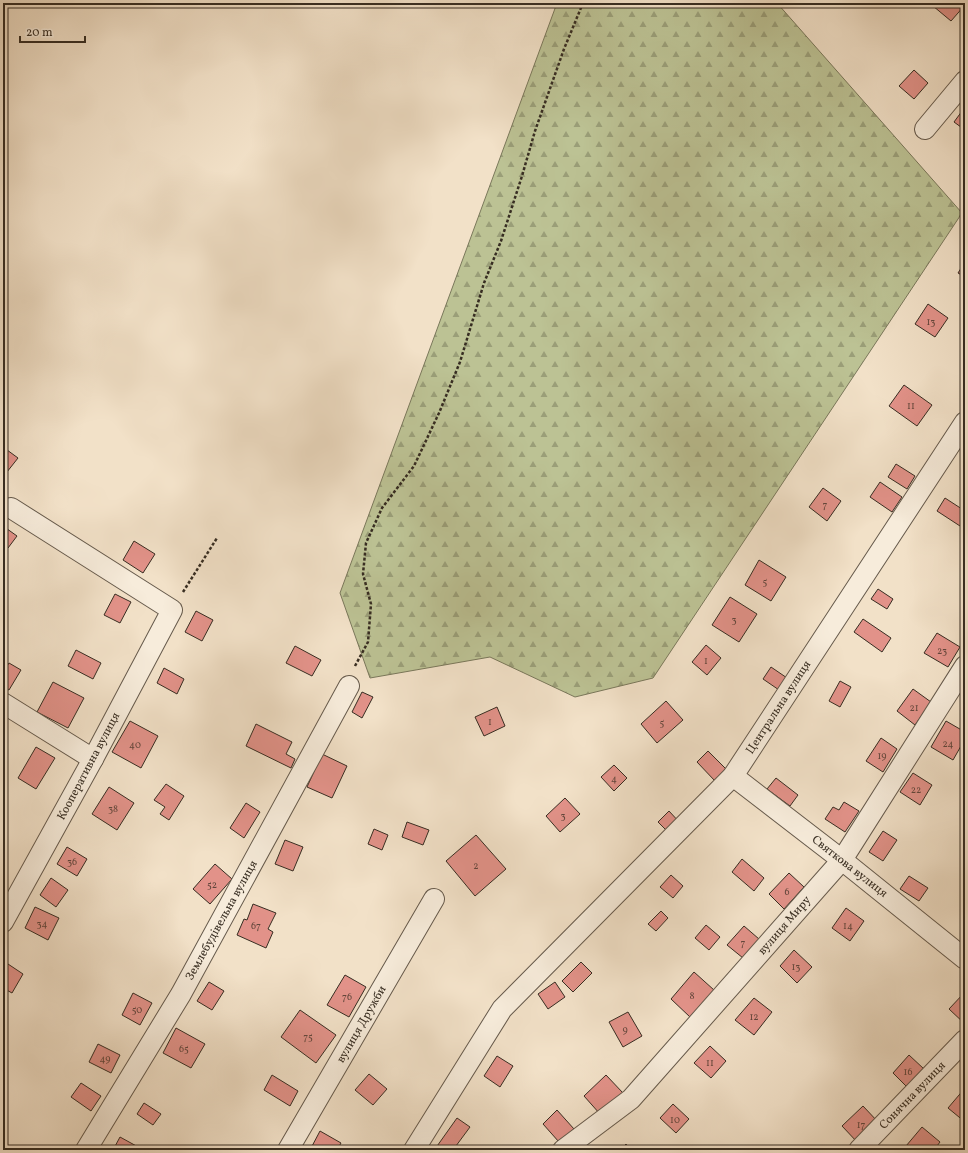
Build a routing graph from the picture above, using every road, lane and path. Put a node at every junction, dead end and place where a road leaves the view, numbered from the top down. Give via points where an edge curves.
1 (583, 3) edge
2 (965, 81) edge
3 (926, 129) dead end
4 (965, 422) edge
5 (11, 508) dead end
6 (217, 538) dead end
7 (172, 610) junction
8 (965, 666) edge
9 (349, 686) joint
10 (3, 703) edge
11 (93, 759) junction
12 (733, 776) junction
13 (842, 860) junction
14 (434, 899) dead end
15 (3, 922) edge
16 (965, 959) edge
17 (965, 1040) edge
18 (86, 1150) edge
19 (288, 1150) edge
20 (414, 1150) edge
21 (563, 1150) edge
22 (859, 1150) edge

1 - 9 path via 535,131 460,362 414,466 382,508 366,543 363,574 371,604 368,642 354,668
2 - 3 street
4 - 12 street, Центральна вулиця
5 - 7 street
6 - 7 path
7 - 11 street, Кооперативна вулиця
8 - 13 street, вулиця Миру
9 - 18 street, Землебудівельна вулиця via 181,994
10 - 11 street
11 - 15 street, Кооперативна вулиця
12 - 13 street, Святкова вулиця
12 - 20 street, Центральна вулиця via 502,1009
13 - 16 street, Святкова вулиця
13 - 21 street, вулиця Миру via 631,1099
14 - 19 street, вулиця Дружби
17 - 22 street, Сонячна вулиця

